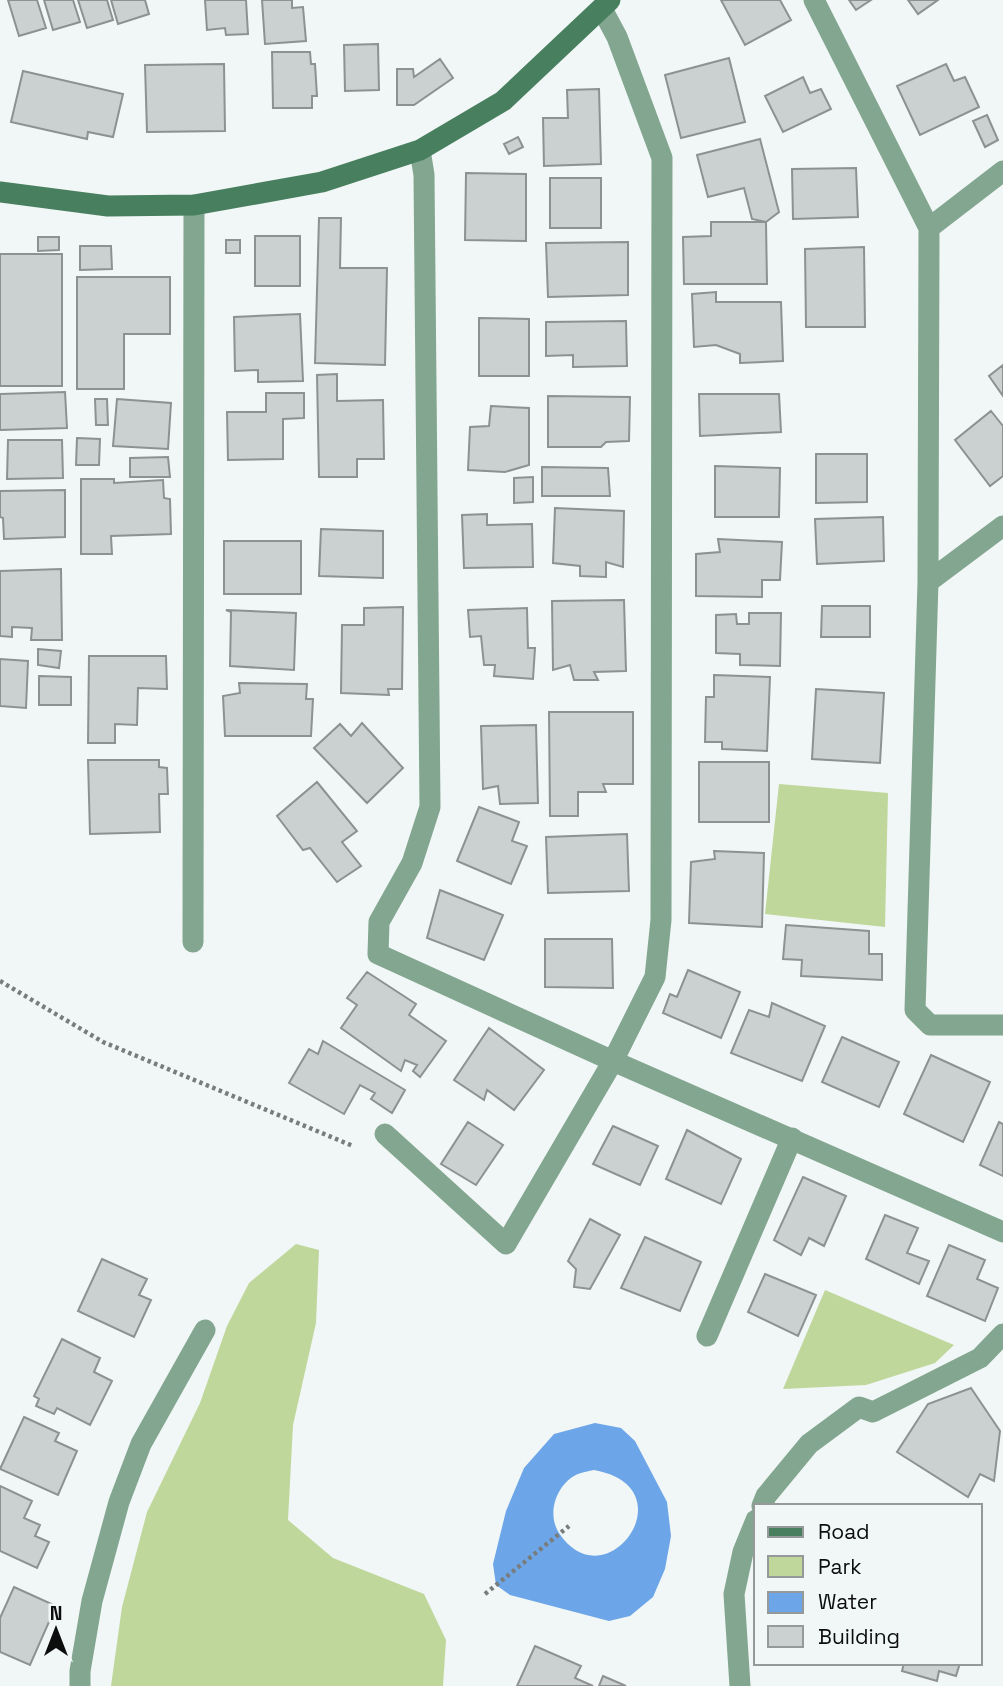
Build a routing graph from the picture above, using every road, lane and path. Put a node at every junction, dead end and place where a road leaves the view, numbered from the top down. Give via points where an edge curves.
1 (814, 0) edge
2 (606, 5) edge
3 (420, 150) junction
4 (1003, 171) edge
5 (0, 192) edge
6 (194, 205) junction
7 (929, 228) junction
8 (1003, 527) edge
9 (928, 582) junction
10 (193, 942) dead end
11 (0, 981) edge
12 (1003, 1025) edge
13 (613, 1061) junction
14 (385, 1134) dead end
15 (792, 1138) junction
16 (362, 1150) dead end
17 (1003, 1232) edge
18 (205, 1330) dead end
19 (1003, 1334) edge
20 (707, 1336) dead end
21 (763, 1504) edge
22 (754, 1525) edge
23 (569, 1526) dead end
24 (485, 1594) dead end
25 (80, 1686) edge
26 (740, 1686) edge

1 - 7 street
2 - 3 street via 503,101
2 - 13 street via 662,158 661,920 655,977
3 - 6 street via 322,182
3 - 13 street via 424,176 430,807 412,863 379,922 378,954
4 - 7 street
5 - 6 street via 108,206
6 - 10 street
7 - 9 street
8 - 9 street
9 - 12 street via 915,1010 930,1025
11 - 16 path via 103,1042
13 - 14 street via 506,1244
13 - 15 street
15 - 17 street
15 - 20 street
18 - 25 street via 141,1444 119,1502 92,1601
19 - 21 street via 980,1358 938,1381 873,1412 859,1407 809,1444
22 - 26 street via 734,1594
23 - 24 path

